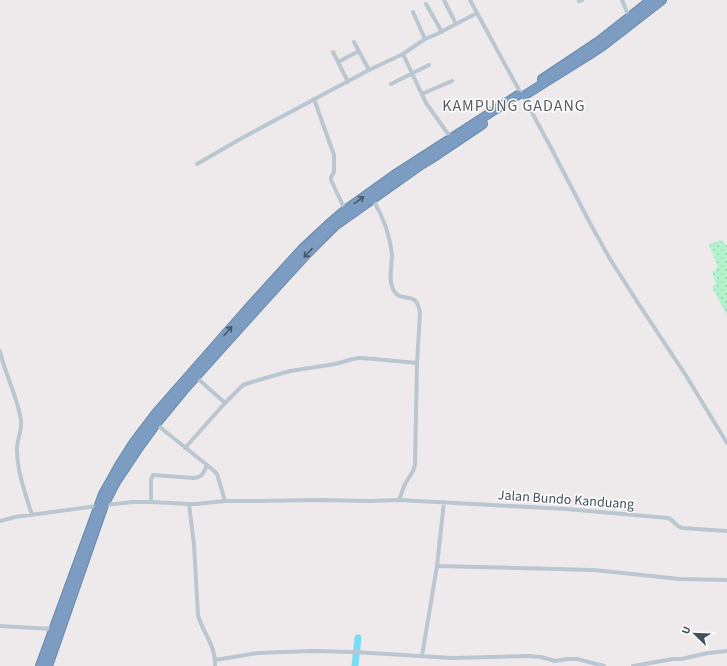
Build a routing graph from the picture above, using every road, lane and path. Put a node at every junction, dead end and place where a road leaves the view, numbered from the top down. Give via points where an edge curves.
1 (444, 0) edge
2 (470, 0) edge
3 (622, 0) edge
4 (652, 0) edge
5 (662, 0) edge
6 (426, 4) dead end
7 (413, 12) dead end
8 (476, 13) junction
9 (629, 17) junction
10 (456, 24) junction
11 (618, 30) junction
12 (442, 32) junction
13 (425, 39) junction
14 (354, 42) dead end
15 (359, 51) junction
16 (333, 52) dead end
17 (403, 54) junction
18 (338, 62) junction
19 (429, 64) dead end
20 (369, 70) junction
21 (412, 73) junction
22 (452, 81) dead end
23 (348, 82) junction
24 (391, 84) dead end
25 (422, 94) junction
26 (522, 95) junction
27 (314, 99) junction
28 (451, 138) junction
29 (197, 164) dead end
30 (373, 200) junction
31 (347, 213) junction
32 (252, 309) junction
33 (0, 351) edge
34 (417, 363) junction
35 (196, 377) junction
36 (225, 403) junction
37 (156, 424) junction
38 (727, 443) edge
39 (137, 444) junction
40 (185, 448) junction
41 (207, 465) junction
42 (225, 500) junction
43 (399, 500) junction
44 (151, 502) junction
45 (444, 502) junction
46 (189, 504) junction
47 (101, 506) junction
48 (32, 514) junction
49 (0, 521) edge
50 (727, 530) edge
51 (437, 566) junction
52 (727, 580) edge
53 (68, 599) junction
54 (0, 626) edge
55 (54, 630) junction
56 (727, 651) edge
57 (422, 656) junction
58 (215, 660) junction
59 (40, 666) edge
60 (48, 666) edge
61 (215, 666) edge
62 (604, 666) edge
63 (633, 666) edge

1 - 10 street
2 - 8 street
3 - 9 street
4 - 9 highway
5 - 11 highway
6 - 12 street
7 - 13 street
8 - 10 street
8 - 26 street
9 - 11 highway
10 - 12 street
11 - 26 highway via 604,45 573,66
12 - 13 street
13 - 17 street
14 - 15 street
15 - 18 street
15 - 20 street
16 - 18 street
17 - 20 street
17 - 21 street
18 - 23 street
19 - 21 street
20 - 23 street
21 - 24 street
21 - 25 street
22 - 25 street
23 - 27 street
25 - 28 street
26 - 28 highway
26 - 30 highway
26 - 38 street via 610,258 686,374
27 - 29 street
27 - 31 street via 334,155 334,172 331,180
31 -> 28 highway via 394,175
30 - 31 highway
30 - 34 street via 385,224 390,246 393,290 398,296 414,300 419,306
31 - 32 highway
32 - 35 highway
39 -> 32 highway via 156,413
33 - 48 street via 21,420 17,446 18,469
34 - 36 street via 360,358 290,371 246,384
34 - 43 street via 415,464
35 - 36 street
35 - 37 highway
36 - 40 street
37 - 39 highway
37 - 40 street
39 - 47 highway
40 - 41 street
41 - 42 street via 217,474
41 - 44 street via 198,478 153,476
42 - 43 street, Jalan Bundo Kanduang
42 - 46 street, Jalan Bundo Kanduang
43 - 45 street, Jalan Bundo Kanduang
44 - 46 street, Jalan Bundo Kanduang
44 - 47 street, Jalan Bundo Kanduang
45 - 50 street, Jalan Bundo Kanduang via 668,518 682,528
45 - 51 street
46 - 58 street via 198,615
47 - 48 street, Jalan Bundo Kanduang
47 - 53 highway
48 - 49 street, Jalan Bundo Kanduang
51 - 52 street via 594,570 680,579
51 - 57 street
53 - 55 highway
53 - 60 highway
54 - 55 street
55 - 59 highway
56 - 63 street
57 - 58 street via 312,651 257,653
57 - 62 street via 528,656 555,661 577,659
58 - 61 street

